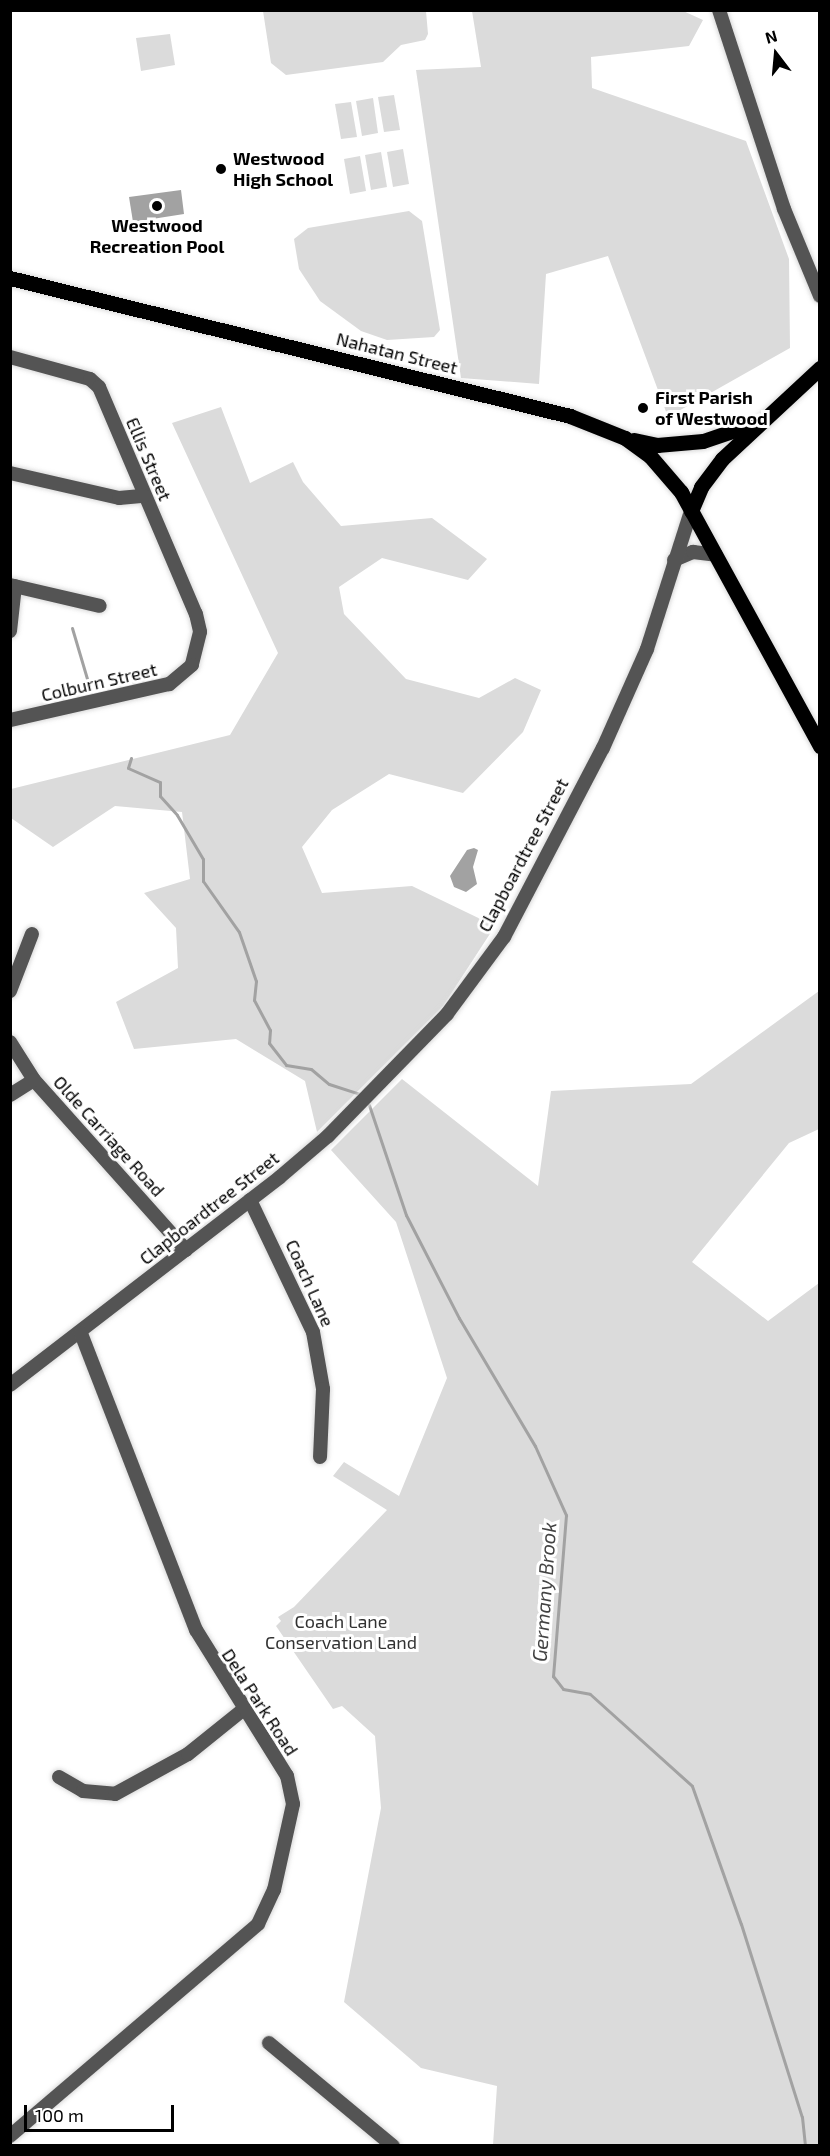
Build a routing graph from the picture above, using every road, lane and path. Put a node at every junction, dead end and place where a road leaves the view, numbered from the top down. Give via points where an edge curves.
1 (719, 10) edge
2 (10, 278) edge
3 (819, 296) edge
4 (10, 357) edge
5 (819, 368) edge
6 (759, 422) junction
7 (625, 438) junction
8 (10, 472) edge
9 (144, 496) junction
10 (691, 510) junction
11 (716, 555) junction
12 (674, 560) junction
13 (13, 585) edge
14 (100, 606) dead end
15 (10, 631) edge
16 (200, 632) joint
17 (10, 720) edge
18 (819, 746) edge
19 (32, 934) dead end
20 (10, 991) edge
21 (10, 1042) edge
22 (34, 1080) junction
23 (10, 1095) edge
24 (250, 1200) junction
25 (186, 1250) junction
26 (81, 1334) junction
27 (10, 1385) edge
28 (320, 1457) dead end
29 (244, 1709) junction
30 (59, 1778) dead end
31 (269, 2043) dead end
32 (10, 2136) edge
33 (393, 2145) edge

1 - 3 street via 784,209
2 - 7 main road, Nahatan Street via 570,416
4 - 9 street, Ellis Street via 90,379 99,387
5 - 6 main road, Clapboardtree Street
6 - 7 main road, Clapboardtree Street via 703,441 657,445
6 - 10 main road, Clapboardtree Street via 722,459
7 - 10 main road, Nahatan Street via 669,474
8 - 9 street via 119,498
9 - 16 street, Ellis Street via 196,614
10 - 11 main road, Nahatan Street
10 - 12 street, Clapboardtree Street
11 - 12 street via 693,552
11 - 18 main road, Nahatan Street
12 - 24 street, Clapboardtree Street via 661,611 631,690 504,937 447,1014 402,1063 328,1136
13 - 14 street
13 - 15 street
16 - 17 street, Colburn Street via 192,665 169,684
19 - 20 street
21 - 22 street, Olde Carriage Road
22 - 23 street
22 - 25 street, Olde Carriage Road
24 - 25 street, Clapboardtree Street
24 - 28 street, Coach Lane via 313,1332 323,1389
25 - 26 street, Clapboardtree Street
26 - 27 street, Clapboardtree Street
26 - 29 street, Dela Park Road via 196,1630
29 - 30 street via 188,1754 115,1794 83,1791
29 - 32 street, Dela Park Road via 266,1739 292,1790 293,1804 267,1911 258,1924
31 - 33 street

